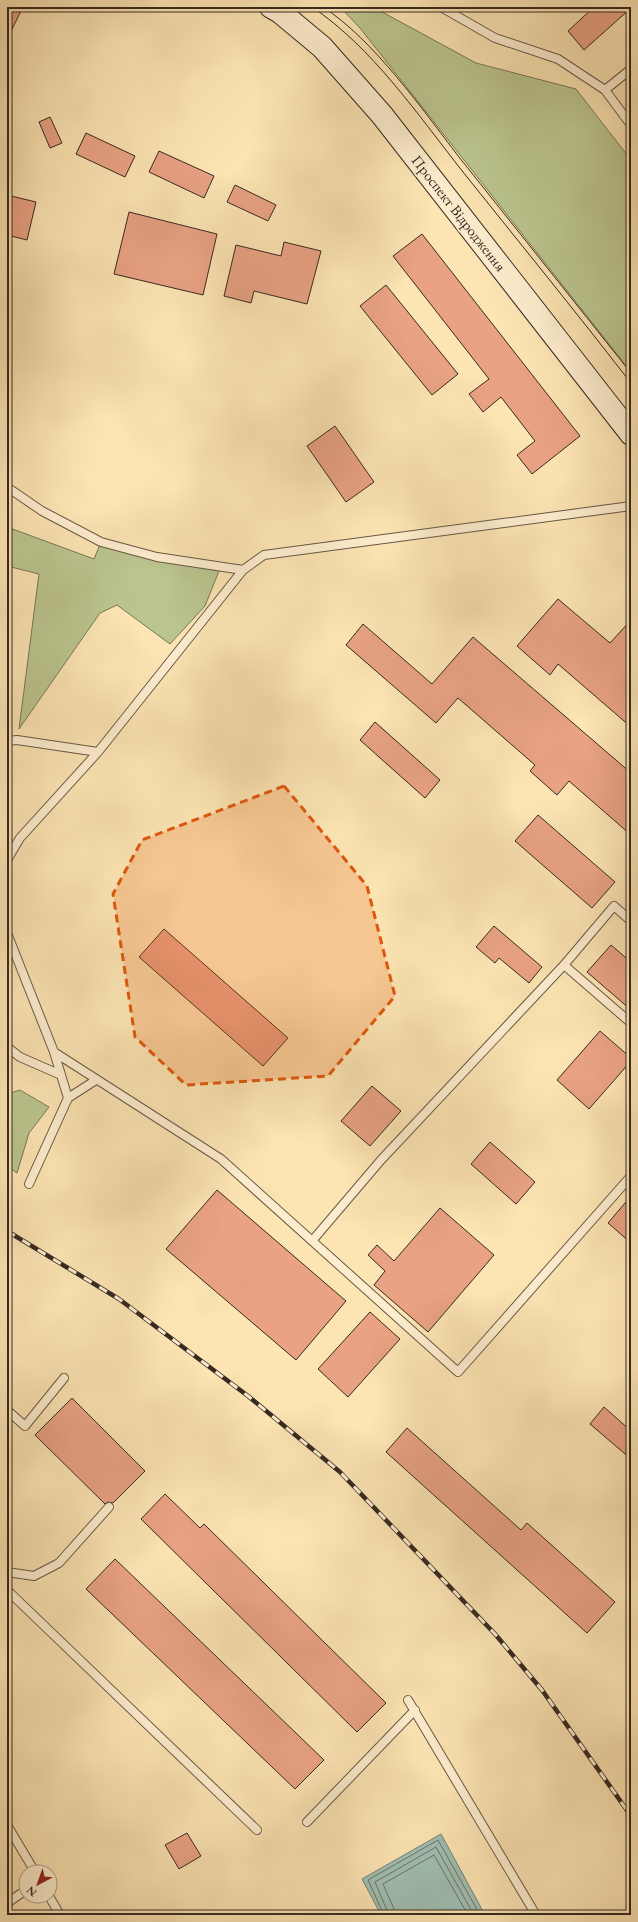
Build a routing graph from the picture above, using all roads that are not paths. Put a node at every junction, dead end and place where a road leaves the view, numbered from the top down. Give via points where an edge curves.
1 (271, 7) edge
2 (441, 7) edge
3 (631, 69) edge
4 (605, 90) junction
5 (631, 125) edge
6 (631, 434) edge
7 (7, 487) edge
8 (631, 506) edge
9 (243, 570) junction
10 (7, 742) edge
11 (98, 752) junction
12 (7, 860) edge
13 (631, 921) edge
14 (7, 933) edge
15 (564, 965) junction
16 (631, 1022) edge
17 (7, 1046) edge
18 (54, 1052) junction
19 (61, 1075) junction
20 (96, 1080) junction
21 (68, 1098) junction
22 (631, 1176) edge
23 (29, 1184) dead end
24 (312, 1241) junction
25 (64, 1378) dead end
26 (7, 1410) edge
27 (108, 1507) dead end
28 (7, 1572) edge
29 (7, 1590) edge
30 (408, 1700) dead end
31 (415, 1710) junction
32 (307, 1822) dead end
33 (7, 1825) edge
34 (257, 1830) dead end
35 (30, 1864) edge
36 (18, 1895) edge
37 (7, 1903) edge
38 (54, 1904) edge
39 (60, 1915) edge
40 (536, 1915) edge

1 - 6 street, Проспект Відродження via 322,47 382,115
2 - 4 lane via 495,38 558,59
3 - 4 lane
4 - 5 lane
7 - 9 lane via 42,511 101,542 157,557
8 - 9 lane via 264,555
9 - 11 lane
10 - 11 lane via 17,740
11 - 12 lane via 20,838
13 - 15 lane via 614,906
14 - 18 lane
15 - 16 lane
15 - 24 lane via 381,1160
17 - 19 lane via 20,1057
18 - 19 lane
18 - 20 lane
19 - 21 lane
20 - 21 lane
20 - 24 lane via 221,1159
21 - 23 lane
22 - 24 lane via 458,1372
25 - 26 lane via 25,1426
27 - 28 lane via 58,1562 34,1576
29 - 34 lane
30 - 31 lane
31 - 32 lane
31 - 40 lane
33 - 35 lane
36 - 37 lane
38 - 39 lane

